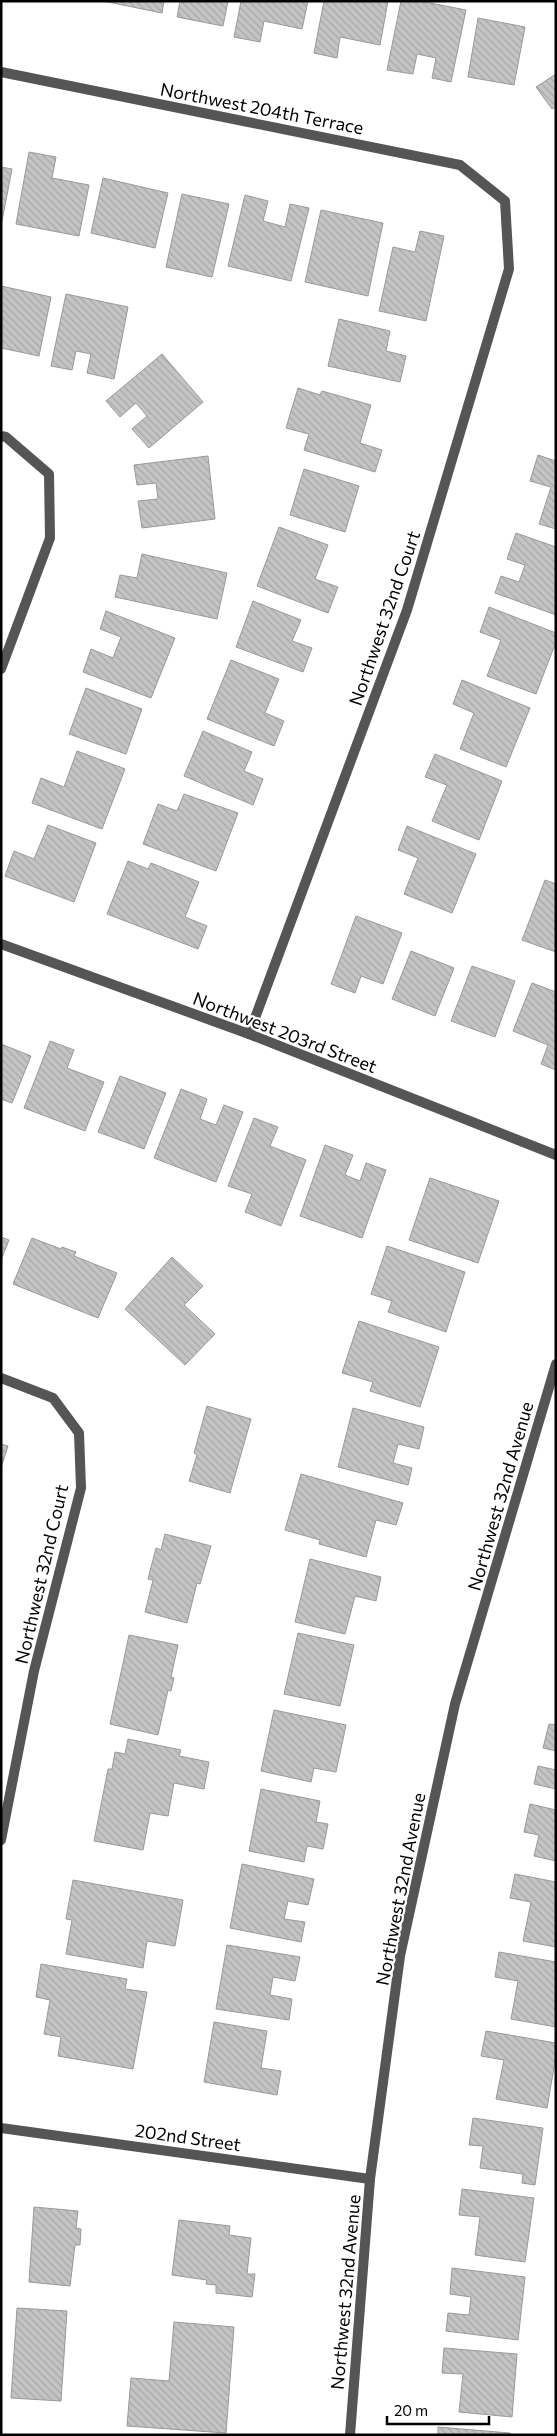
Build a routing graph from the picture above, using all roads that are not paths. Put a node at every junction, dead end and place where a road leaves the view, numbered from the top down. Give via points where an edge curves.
1 (1, 72) edge
2 (505, 202) joint
3 (1, 436) edge
4 (1, 669) edge
5 (1, 944) edge
6 (249, 1034) junction
7 (556, 1155) edge
8 (556, 1364) edge
9 (1, 1378) edge
10 (1, 1840) edge
11 (1, 2128) edge
12 (370, 2179) junction
13 (350, 2435) edge

1 - 2 street, Northwest 204th Terrace via 460,164
2 - 6 street, Northwest 32nd Court via 509,269 407,610
3 - 4 street via 49,474 50,538
5 - 6 street, Northwest 203rd Street
6 - 7 street, Northwest 203rd Street
8 - 12 street, Northwest 32nd Avenue via 455,1704 400,1956
9 - 10 street, Northwest 32nd Court via 54,1398 80,1433 81,1488 34,1671
11 - 12 street, 202nd Street
12 - 13 street, Northwest 32nd Avenue

